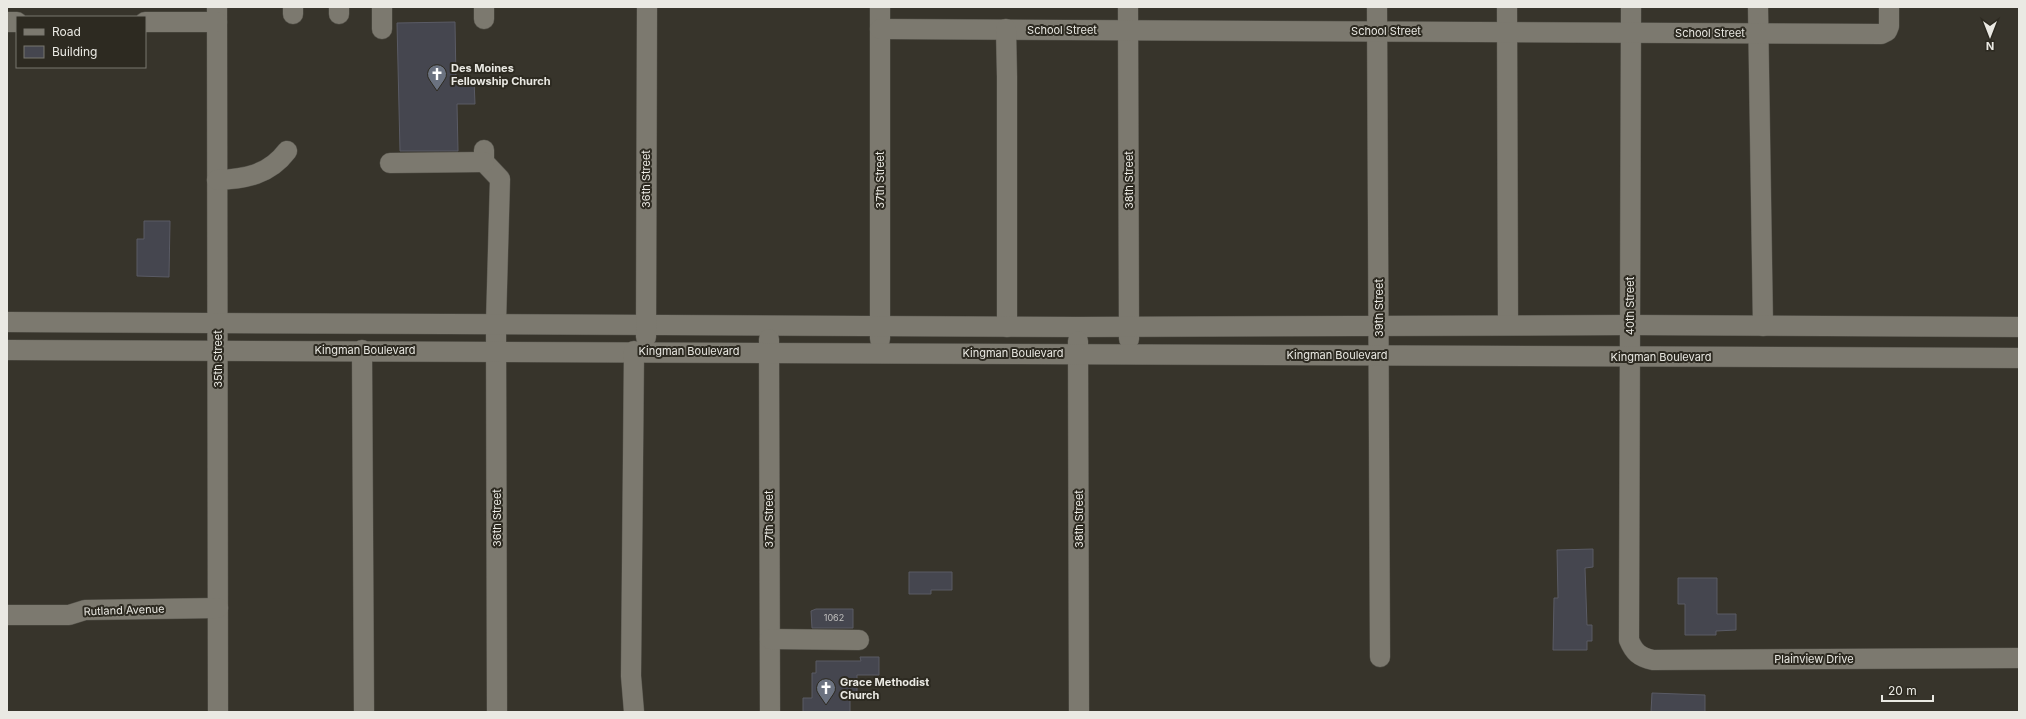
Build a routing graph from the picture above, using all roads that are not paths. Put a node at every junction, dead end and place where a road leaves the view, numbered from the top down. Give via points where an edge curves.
1 (382, 7) edge
2 (647, 7) edge
3 (880, 7) edge
4 (1128, 7) edge
5 (1377, 7) edge
6 (1507, 7) edge
7 (1631, 7) edge
8 (1758, 7) edge
9 (217, 15) edge
10 (1889, 16) edge
11 (146, 22) edge
12 (382, 29) dead end
13 (880, 29) junction
14 (1006, 29) junction
15 (1128, 30) junction
16 (1377, 31) junction
17 (1507, 32) junction
18 (1631, 32) junction
19 (1759, 33) junction
20 (287, 151) dead end
21 (390, 162) dead end
22 (218, 180) junction
23 (7, 322) edge
24 (218, 322) junction
25 (496, 323) junction
26 (646, 324) junction
27 (769, 325) junction
28 (1379, 325) junction
29 (1508, 325) junction
30 (1630, 325) junction
31 (880, 326) junction
32 (1763, 326) junction
33 (1007, 327) junction
34 (1078, 327) junction
35 (1129, 327) junction
36 (2019, 327) edge
37 (7, 350) edge
38 (218, 350) junction
39 (362, 350) junction
40 (496, 351) junction
41 (640, 351) junction
42 (769, 352) junction
43 (880, 352) junction
44 (1078, 353) junction
45 (1129, 354) junction
46 (1379, 356) junction
47 (1630, 357) junction
48 (2019, 358) edge
49 (218, 608) junction
50 (7, 615) edge
51 (1629, 629) joint
52 (770, 639) junction
53 (859, 640) dead end
54 (1380, 657) dead end
55 (2019, 658) edge
56 (218, 712) edge
57 (364, 712) edge
58 (497, 712) edge
59 (634, 712) edge
60 (770, 712) edge
61 (1079, 712) edge

1 - 12 street
2 - 26 street, 36th Street
3 - 13 street, 37th Street
4 - 15 street, 38th Street
5 - 16 street, 39th Street
6 - 17 street
7 - 18 street, 40th Street
8 - 19 street
9 - 11 street
9 - 22 street, 35th Street
10 - 19 street, School Street via 1887,31 1881,34
13 - 14 street, School Street
13 - 31 street, 37th Street
14 - 15 street, School Street
14 - 33 street
15 - 16 street, School Street
15 - 35 street, 38th Street
16 - 17 street, School Street
16 - 28 street, 39th Street
17 - 18 street, School Street
17 - 29 street
18 - 19 street, School Street
18 - 30 street, 40th Street
19 - 32 street
20 - 22 street via 264,172 244,179
21 - 25 street, 36th Street via 484,156 500,179
22 - 24 street, 35th Street
23 - 24 street
24 - 25 street
24 - 38 street, 35th Street
25 - 26 street
25 - 40 street, 36th Street
26 - 27 street
26 - 41 street, 36th Street
27 - 31 street
27 - 42 street, 37th Street
28 - 29 street
28 - 35 street
28 - 46 street, 39th Street
29 - 30 street
30 - 32 street
30 - 47 street, 40th Street
31 - 33 street
31 - 43 street, 37th Street
32 - 36 street
33 - 34 street
34 - 35 street
34 - 44 street, 38th Street
35 - 45 street, 38th Street
37 - 38 street, Kingman Boulevard
38 - 39 street, Kingman Boulevard
38 - 49 street, 35th Street
39 - 40 street, Kingman Boulevard
39 - 57 street
40 - 41 street, Kingman Boulevard
40 - 58 street, 36th Street
41 - 42 street, Kingman Boulevard
41 - 59 street, 36th Street via 631,676
42 - 43 street, Kingman Boulevard
42 - 52 street, 37th Street
43 - 44 street, Kingman Boulevard
44 - 45 street, Kingman Boulevard
44 - 61 street, 38th Street
45 - 46 street, Kingman Boulevard
46 - 47 street, Kingman Boulevard
46 - 54 street, 39th Street
47 - 48 street, Kingman Boulevard
47 - 51 street, 40th Street
49 - 50 street, Rutland Avenue via 85,610 69,615
49 - 56 street, 35th Street
51 - 55 street, Plainview Drive via 1629,640 1634,651 1642,658 1653,660
52 - 53 street
52 - 60 street, 37th Street

